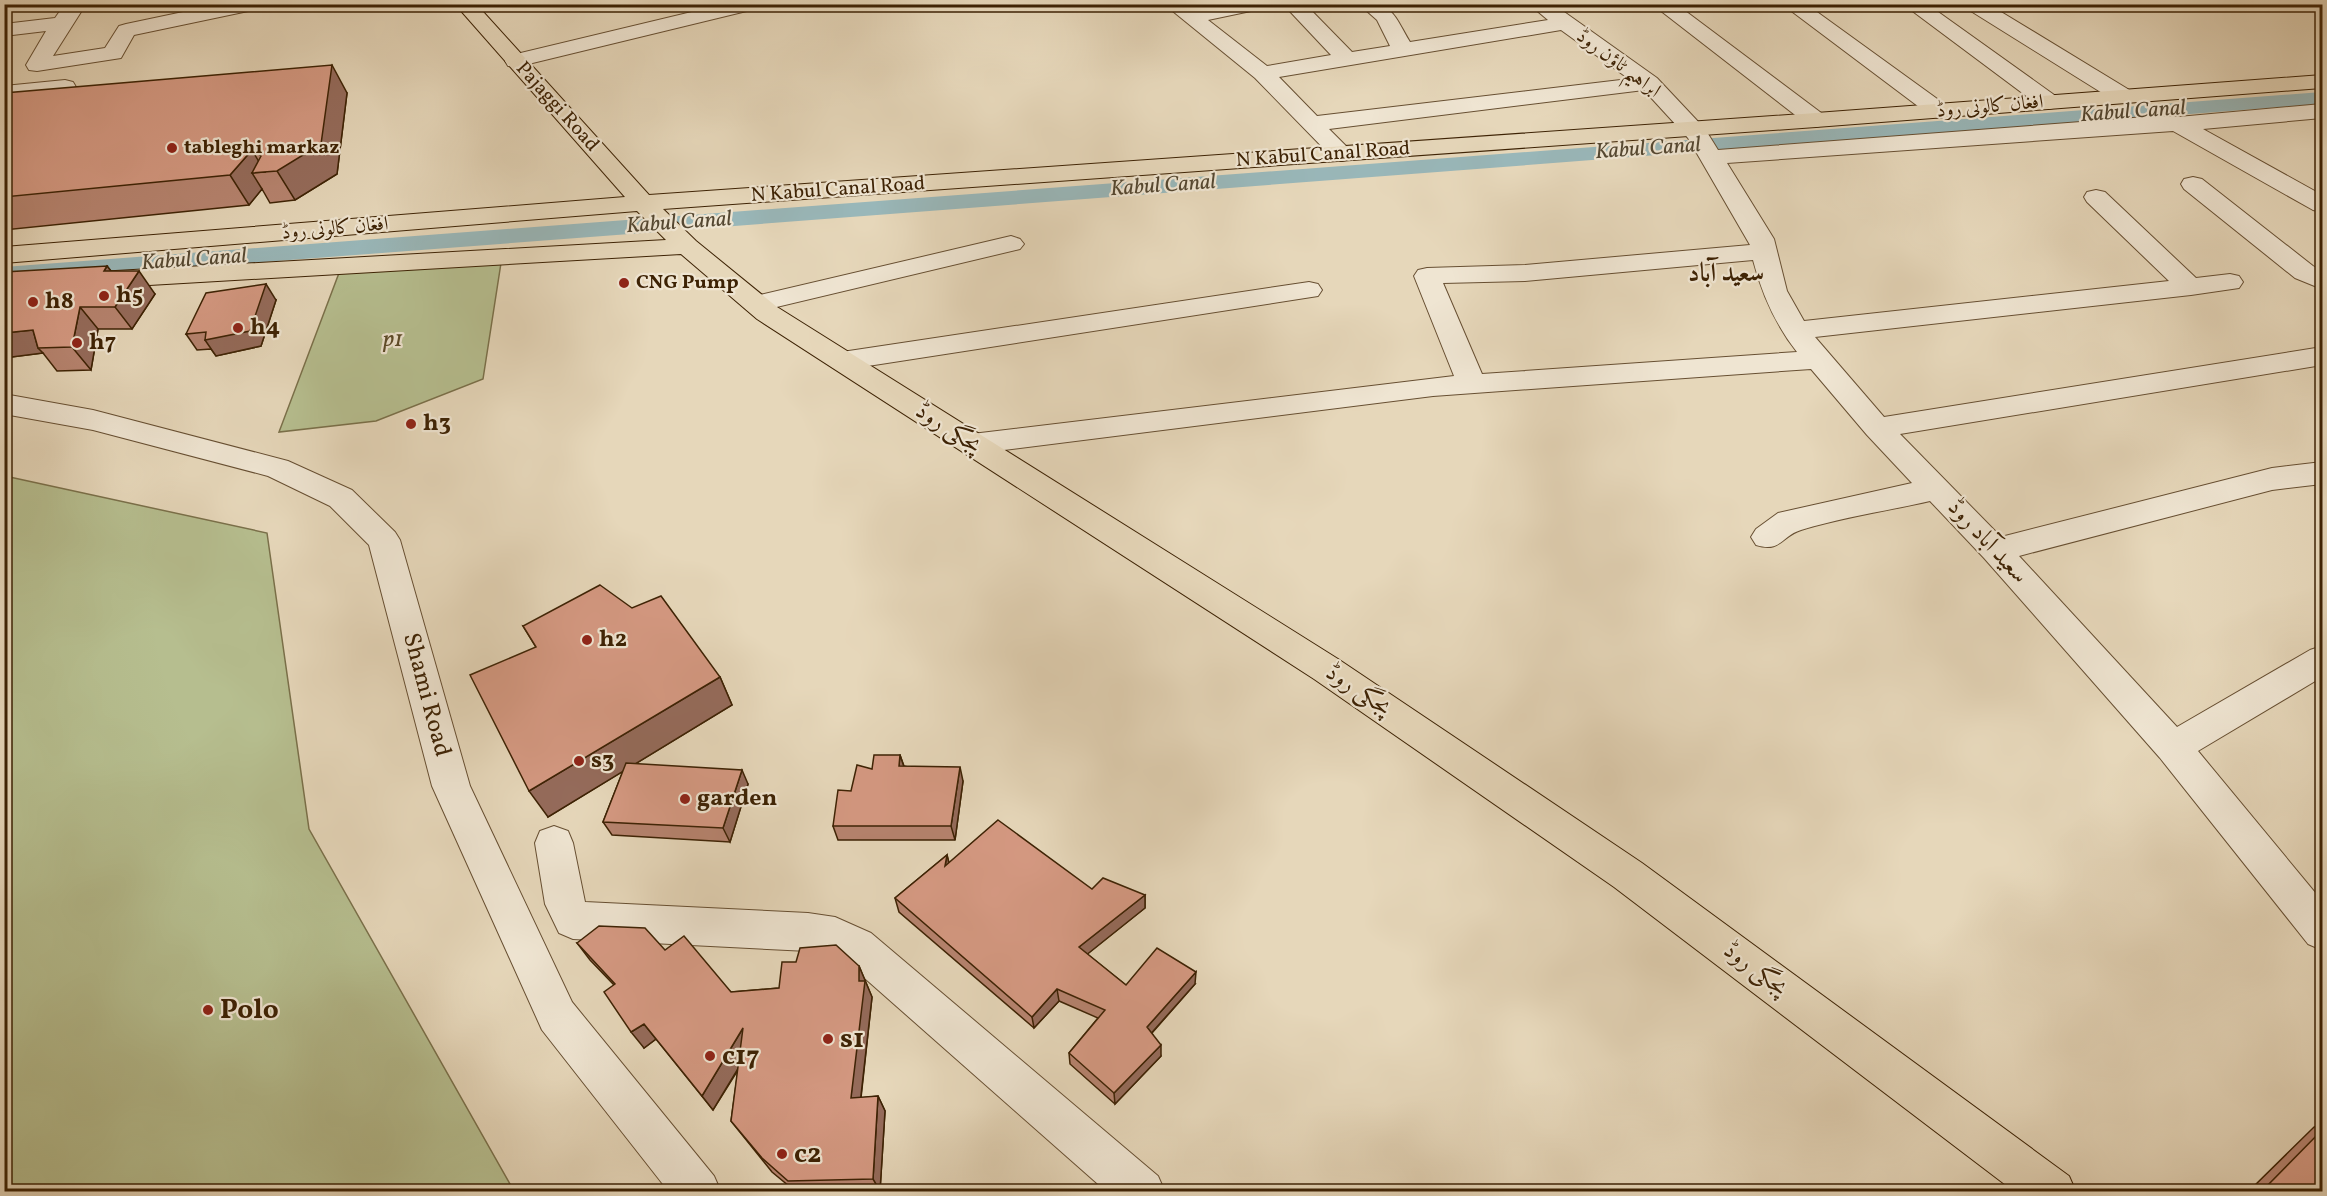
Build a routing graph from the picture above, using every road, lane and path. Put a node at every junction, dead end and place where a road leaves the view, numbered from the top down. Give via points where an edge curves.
1 (76, 4) edge
2 (148, 4) edge
3 (254, 4) edge
4 (465, 4) edge
5 (753, 4) edge
6 (1174, 4) edge
7 (1258, 4) edge
8 (1293, 4) edge
9 (1369, 4) edge
10 (1539, 4) edge
11 (1662, 4) edge
12 (1792, 4) edge
13 (1913, 4) edge
14 (1972, 4) edge
15 (702, 10) edge
16 (1193, 17) junction
17 (62, 22) junction
18 (1565, 23) junction
19 (4, 30) edge
20 (126, 30) junction
21 (1402, 49) junction
22 (1346, 58) junction
23 (516, 61) junction
24 (1263, 73) junction
25 (2322, 81) edge
26 (1649, 83) junction
27 (65, 87) edge
28 (4, 93) edge
29 (2123, 96) junction
30 (2049, 102) junction
31 (1939, 111) junction
32 (2322, 111) edge
33 (1816, 120) junction
34 (1311, 124) junction
35 (2178, 124) junction
36 (1701, 140) junction
37 (1342, 154) junction
38 (2193, 184) dead end
39 (2096, 197) dead end
40 (651, 204) junction
41 (2322, 205) edge
42 (681, 240) junction
43 (1011, 244) dead end
44 (1764, 251) junction
45 (4, 255) edge
46 (210, 255) junction
47 (2322, 280) edge
48 (73, 281) edge
49 (2230, 282) dead end
50 (2191, 287) junction
51 (1310, 290) dead end
52 (756, 304) junction
53 (1795, 331) junction
54 (2322, 356) edge
55 (1819, 359) junction
56 (842, 361) junction
57 (1472, 384) junction
58 (4, 404) edge
59 (1877, 428) junction
60 (972, 444) junction
61 (2322, 473) edge
62 (1936, 489) junction
63 (1767, 537) dead end
64 (1995, 550) junction
65 (2322, 660) edge
66 (2174, 747) junction
67 (554, 843) dead end
68 (2322, 931) edge
69 (698, 1191) edge
70 (1142, 1191) edge
71 (2054, 1191) edge

1 - 17 street
2 - 20 street
3 - 20 street
4 - 23 main road, Pajaggi Road
5 - 15 street
6 - 16 street
7 - 16 street
8 - 22 street
9 - 21 street via 1384,17
10 - 18 street, ابراہیم ٹاؤن روڈ
11 - 33 street
12 - 31 street
13 - 30 street
14 - 29 street
15 - 23 street
16 - 24 street
17 - 19 street
17 - 20 street via 37,65 113,53
18 - 21 street
18 - 26 street, ابراہیم ٹاؤن روڈ
21 - 22 street
22 - 24 street
23 - 40 main road, Pajaggi Road
24 - 34 street
25 - 29 main road, افغان کالونی روڈ
26 - 34 street
26 - 36 street, ابراہیم ٹاؤن روڈ
27 - 28 street
29 - 30 main road, افغان کالونی روڈ
30 - 31 main road, افغان کالونی روڈ
31 - 33 main road, افغان کالونی روڈ
32 - 35 street
33 - 36 main road, افغان کالونی روڈ
34 - 37 street
35 - 36 street via 1910,141
35 - 41 street
36 - 37 main road, N Kabul Canal Road
36 - 44 street, سعید آباد روڈ via 1761,239
37 - 40 main road, N Kabul Canal Road
38 - 47 street via 2304,272
39 - 50 street
40 - 42 main road, پجگی روڈ
40 - 46 main road, افغان کالونی روڈ
42 - 46 main road
42 - 52 main road, پجگی روڈ
43 - 52 street
44 - 53 street, سعید آباد روڈ via 1774,291
44 - 57 street via 1525,273 1427,276
45 - 46 main road, افغان کالونی روڈ
46 - 48 main road
49 - 50 street
50 - 53 street
51 - 56 street
52 - 56 main road, پجگی روڈ
53 - 55 street, سعید آباد روڈ
54 - 59 street
55 - 57 street
55 - 59 street, سعید آباد روڈ
56 - 60 main road, پجگی روڈ
57 - 60 street
58 - 69 street, Shami Road via 93,420 278,468 341,498 384,540 451,786 557,1016
59 - 62 street, سعید آباد روڈ
60 - 71 main road, پجگی روڈ via 1326,669 1628,875
61 - 64 street via 2272,479
62 - 63 street via 1790,521
62 - 64 street, سعید آباد روڈ
64 - 66 street, سعید آباد روڈ
65 - 66 street
66 - 68 street, سعید آباد روڈ
67 - 70 street via 565,904 573,920 808,932 835,936 857,946

